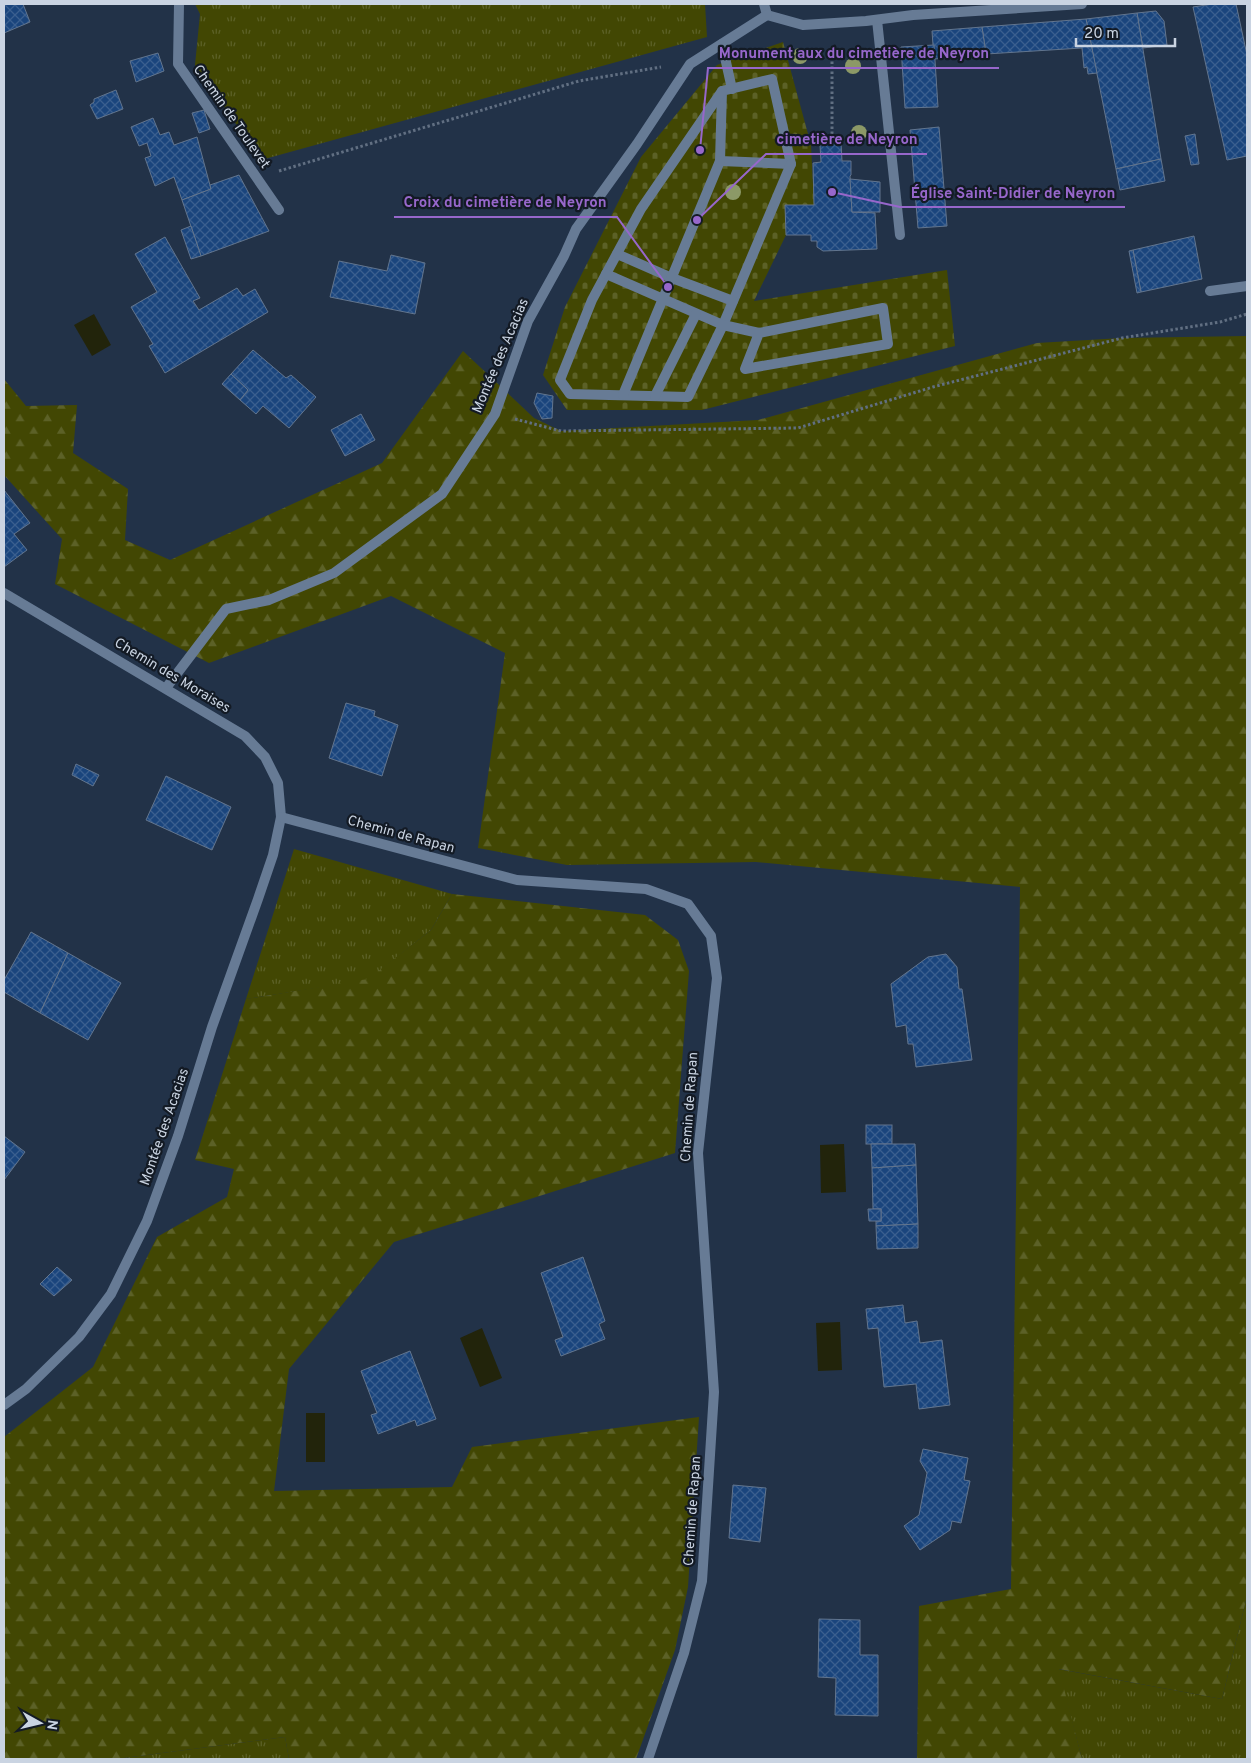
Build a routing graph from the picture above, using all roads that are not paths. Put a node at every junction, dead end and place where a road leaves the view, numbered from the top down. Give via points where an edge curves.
1 (179, 4) edge
2 (764, 4) edge
3 (1082, 4) edge
4 (767, 15) junction
5 (877, 20) junction
6 (722, 44) junction
7 (727, 90) junction
8 (720, 161) junction
9 (791, 164) junction
10 (279, 210) dead end
11 (900, 235) dead end
12 (617, 254) junction
13 (606, 274) junction
14 (672, 278) junction
15 (1247, 286) edge
16 (1210, 291) dead end
17 (664, 299) junction
18 (733, 301) junction
19 (696, 314) junction
20 (723, 325) junction
21 (758, 333) junction
22 (624, 396) junction
23 (655, 396) junction
24 (4, 593) edge
25 (166, 688) junction
26 (281, 817) junction
27 (4, 1405) edge
28 (648, 1759) edge

1 - 10 street, Chemin de Toulevet via 178,64
2 - 4 street
3 - 5 street
4 - 5 street via 804,25
4 - 6 street, Montée des Acacias
5 - 11 street
6 - 7 street
6 - 25 street, Montée des Acacias via 690,64 576,229 528,322 495,414 442,494 334,573 269,600 226,609
7 - 8 street
7 - 9 street via 772,79
7 - 12 street via 641,209
8 - 9 street
8 - 14 street
9 - 18 street
12 - 13 street
12 - 14 street
13 - 17 street
13 - 22 street via 560,380 570,394
14 - 17 street
14 - 18 street
15 - 16 street
17 - 19 street
17 - 22 street
18 - 20 street
19 - 20 street
19 - 23 street
20 - 21 street
20 - 23 street via 688,397
21 - 21 street via 745,369 888,344 883,308
22 - 23 street
24 - 25 street, Chemin des Moraises
25 - 26 street, Chemin des Moraises via 245,736 265,757 278,783
26 - 27 street, Montée des Acacias via 273,855 147,1221 111,1294 79,1337 26,1389
26 - 28 street, Chemin de Rapan via 517,880 646,889 688,904 711,936 717,978 698,1153 714,1392 702,1581 684,1653

